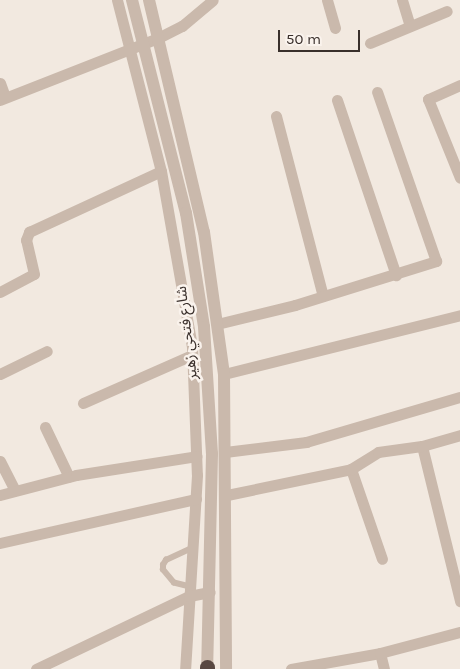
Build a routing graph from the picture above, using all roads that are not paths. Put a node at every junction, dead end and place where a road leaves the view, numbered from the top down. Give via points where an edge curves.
1 (117, 0) edge
2 (132, 0) edge
3 (149, 0) edge
4 (213, 0) edge
5 (327, 0) edge
6 (402, 0) edge
7 (447, 11) dead end
8 (410, 26) junction
9 (335, 28) dead end
10 (158, 38) junction
11 (143, 43) junction
12 (370, 43) dead end
13 (129, 48) junction
14 (0, 83) edge
15 (460, 85) edge
16 (376, 92) dead end
17 (3, 98) edge
18 (337, 100) dead end
19 (276, 116) dead end
20 (456, 153) edge
21 (161, 172) junction
22 (460, 178) edge
23 (396, 275) junction
24 (0, 292) edge
25 (323, 296) junction
26 (460, 315) edge
27 (218, 324) junction
28 (47, 351) dead end
29 (192, 355) junction
30 (0, 374) edge
31 (224, 374) junction
32 (460, 398) edge
33 (83, 403) dead end
34 (45, 427) dead end
35 (460, 435) edge
36 (422, 446) junction
37 (225, 452) junction
38 (197, 456) junction
39 (0, 461) edge
40 (351, 469) junction
41 (69, 477) junction
42 (15, 490) junction
43 (0, 495) edge
44 (227, 495) junction
45 (196, 499) junction
46 (0, 543) edge
47 (194, 547) junction
48 (382, 558) dead end
49 (190, 592) junction
50 (210, 592) junction
51 (460, 601) edge
52 (460, 632) edge
53 (380, 653) junction
54 (207, 668) edge
55 (36, 669) edge
56 (186, 669) edge
57 (226, 669) edge
58 (291, 669) edge
59 (384, 669) edge

1 - 13 street
2 - 11 street, شارع فتحي زهير
3 - 10 street, شارع فتحي زهير
4 - 10 street via 182,26
5 - 9 street
6 - 8 street
7 - 8 street
8 - 12 street
10 - 11 street
10 - 27 street, شارع فتحي زهير via 204,232
11 - 13 street
11 - 50 street, شارع فتحي زهير via 186,213 204,327 212,454
13 - 17 street
13 - 21 street
14 - 17 street
15 - 20 street via 428,99
16 - 23 street via 436,261
18 - 23 street
19 - 25 street
20 - 22 street
21 - 24 street via 29,232 26,240 34,274
21 - 29 street
23 - 25 street
25 - 27 street
26 - 31 street
27 - 31 street, شارع فتحي زهير
28 - 30 street
29 - 33 street
29 - 38 street
31 - 37 street, شارع فتحي زهير
32 - 37 street via 306,442
34 - 41 street
35 - 36 street
36 - 40 street via 378,452
36 - 51 street
37 - 44 street, شارع فتحي زهير
38 - 41 street
38 - 45 street
39 - 42 street
40 - 44 street
40 - 48 street
41 - 42 street
42 - 43 street
44 - 57 street, شارع فتحي زهير
45 - 46 street
45 - 47 street
47 - 49 street
47 - 49 lane via 166,560 163,565 163,570 174,583
49 - 50 street
49 - 55 street
49 - 56 street
50 - 54 street, شارع فتحي زهير
52 - 53 street
53 - 58 street
53 - 59 street

